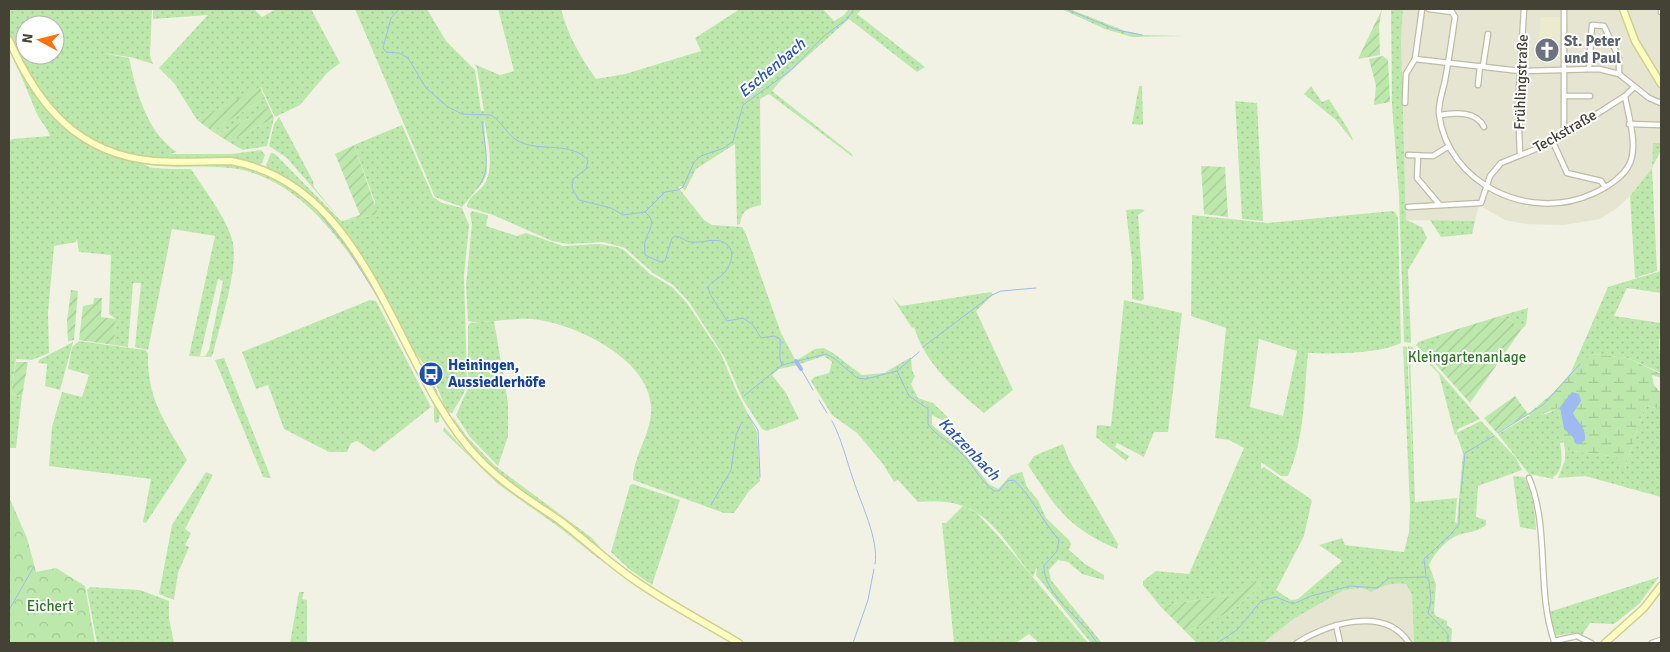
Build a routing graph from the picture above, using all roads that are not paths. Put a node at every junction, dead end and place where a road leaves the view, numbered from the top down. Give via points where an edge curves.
1 (1422, 9) edge
2 (1429, 9) edge
3 (1524, 9) edge
4 (1564, 9) edge
5 (1623, 9) edge
6 (1488, 34) dead end
7 (9, 40) edge
8 (1416, 59) junction
9 (1448, 62) junction
10 (1481, 66) junction
11 (1589, 68) junction
12 (1564, 69) junction
13 (1520, 71) junction
14 (1619, 74) junction
15 (1661, 84) edge
16 (1478, 85) dead end
17 (1634, 87) junction
18 (1565, 96) junction
19 (1590, 96) dead end
20 (1625, 96) junction
21 (1405, 103) dead end
22 (1661, 103) edge
23 (1440, 115) junction
24 (1629, 124) junction
25 (1661, 125) edge
26 (1484, 127) dead end
27 (1564, 135) junction
28 (1553, 142) junction
29 (1449, 146) junction
30 (1408, 155) dead end
31 (1520, 155) junction
32 (1418, 157) junction
33 (1486, 186) junction
34 (1605, 187) junction
35 (1439, 204) junction
36 (1408, 206) dead end
37 (1529, 478) dead end
38 (1661, 586) edge
39 (1336, 625) junction
40 (1661, 640) edge
41 (740, 643) edge
42 (1297, 643) edge
43 (1340, 643) edge
44 (1409, 643) edge
45 (1591, 643) edge
46 (1605, 643) edge
47 (1652, 643) edge

1 - 8 street
2 - 9 street via 1452,12 1455,17
3 - 13 street, Frühlingstraße
4 - 12 street
5 - 15 main road via 1635,41
6 - 10 street
7 - 41 main road via 24,73 46,106 89,141 122,154 152,160 243,163 280,176 307,195 346,241 380,291 448,419 477,457 495,475 631,577
8 - 9 street
8 - 21 street via 1406,74
9 - 10 street
9 - 23 street
10 - 13 street
10 - 16 street
11 - 12 street
11 - 14 street
11 - 14 street via 1592,26 1604,26 1620,58
12 - 13 street
12 - 18 street
13 - 31 street, Frühlingstraße
14 - 17 street
17 - 20 street, Teckstraße
17 - 22 street
18 - 19 street
18 - 27 street
20 - 24 street
20 - 27 street, Teckstraße
23 - 26 street via 1470,115
23 - 29 street
24 - 25 street
24 - 34 street via 1630,162
27 - 28 street, Teckstraße
28 - 31 street, Teckstraße
28 - 34 street via 1567,173 1601,181
29 - 32 street via 1433,156
29 - 33 street via 1468,173
30 - 32 street
31 - 33 street, Teckstraße via 1497,166
32 - 35 street via 1417,178
33 - 34 street via 1506,196 1540,205 1580,200
33 - 35 street, Teckstraße via 1481,203
35 - 36 street
37 - 45 street via 1536,501 1546,613 1554,641 1577,636
38 - 46 main road via 1644,608
39 - 42 street
39 - 43 street
39 - 44 street via 1354,621 1376,623 1399,633
40 - 47 street

